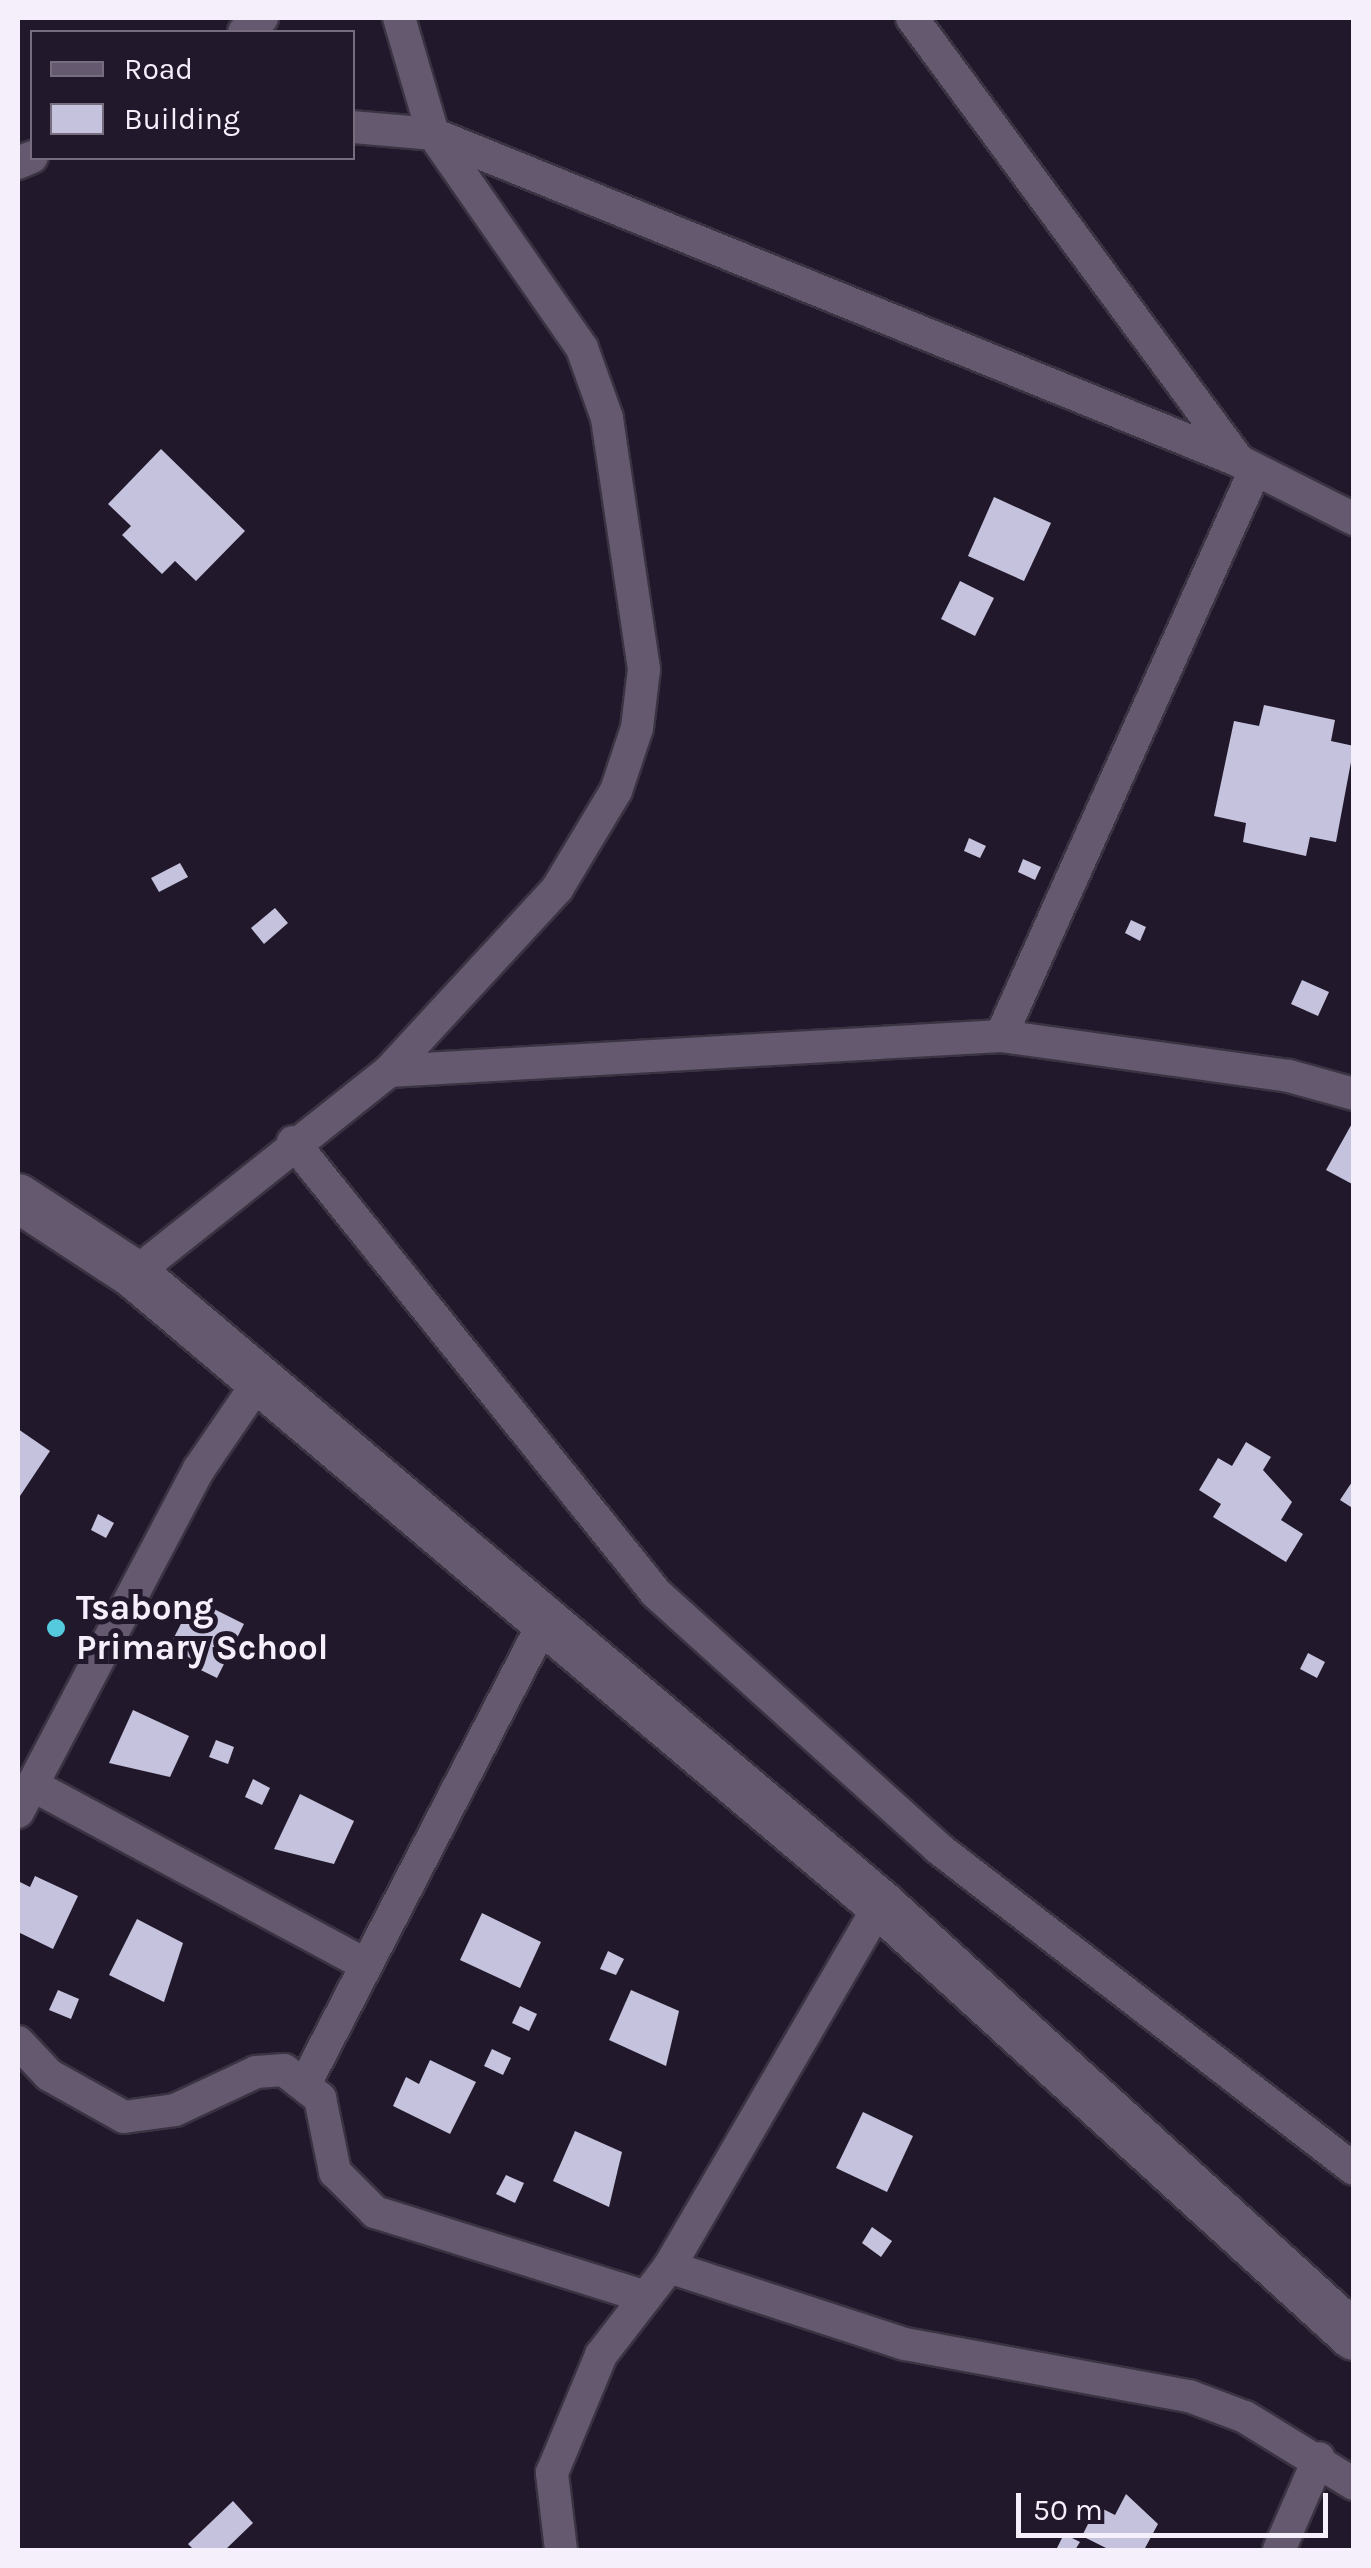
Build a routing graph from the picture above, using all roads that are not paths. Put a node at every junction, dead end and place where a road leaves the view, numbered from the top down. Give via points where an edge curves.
1 (398, 18) edge
2 (912, 18) edge
3 (355, 127) edge
4 (433, 134) junction
5 (1246, 465) junction
6 (1354, 518) edge
7 (1001, 1036) junction
8 (388, 1071) junction
9 (1354, 1094) edge
10 (292, 1142) junction
11 (18, 1198) edge
12 (134, 1274) junction
13 (261, 1378) junction
14 (542, 1626) junction
15 (26, 1799) edge
16 (880, 1904) junction
17 (365, 1964) junction
18 (18, 2042) edge
19 (306, 2082) junction
20 (1354, 2169) edge
21 (670, 2267) junction
22 (646, 2297) junction
23 (1354, 2336) edge
24 (1319, 2458) junction
25 (1354, 2484) edge
26 (560, 2550) edge
27 (1278, 2550) edge

1 - 4 street
2 - 5 street
3 - 4 street
4 - 5 street
4 - 8 street via 582,348 608,418 644,668 616,792 557,889
5 - 6 street
5 - 7 street
7 - 8 street
7 - 9 street via 1289,1076
8 - 10 street
10 - 12 street
10 - 20 street via 656,1593 938,1848
11 - 12 main road
12 - 13 main road
13 - 14 main road
13 - 15 street via 200,1469
14 - 16 main road
14 - 17 street
15 - 17 street
16 - 21 street
16 - 23 main road
17 - 19 street
18 - 19 street via 49,2076 124,2117 175,2110 270,2069
19 - 22 street via 320,2098 336,2172 375,2212
21 - 22 street
21 - 24 street via 905,2344 1189,2396
22 - 26 street via 601,2355 552,2473
24 - 25 street
24 - 27 street

